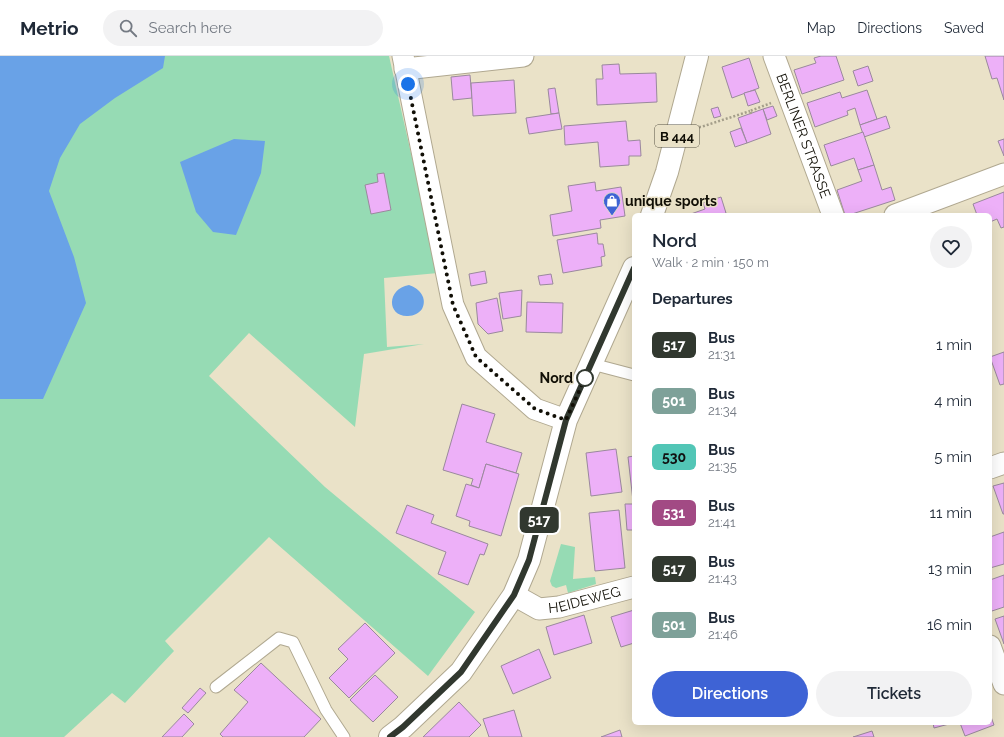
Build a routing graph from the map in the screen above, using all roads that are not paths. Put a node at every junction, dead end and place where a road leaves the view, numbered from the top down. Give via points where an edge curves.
1 (523, 56) edge
2 (698, 56) edge
3 (774, 56) edge
4 (404, 63) edge
5 (1004, 174) edge
6 (653, 213) edge
7 (831, 213) edge
8 (900, 213) edge
9 (632, 273) edge
10 (592, 364) junction
11 (632, 375) edge
12 (566, 420) junction
13 (1004, 463) edge
14 (992, 467) edge
15 (632, 588) edge
16 (514, 595) junction
17 (992, 651) edge
18 (1004, 684) edge
19 (216, 687) dead end
20 (344, 737) edge
21 (390, 737) edge

1 - 4 street
2 - 6 main road, B 444 via 667,172
3 - 7 street, BERLINER STRASSE
4 - 12 street via 451,297 476,357 535,409
5 - 8 street
9 - 10 main road
10 - 11 lane
10 - 12 main road
12 - 16 main road via 529,560
13 - 14 street
15 - 16 street, HEIDEWEG via 559,607 539,609
16 - 21 main road via 461,672
17 - 18 street
19 - 20 lane via 279,638 293,642 326,710

